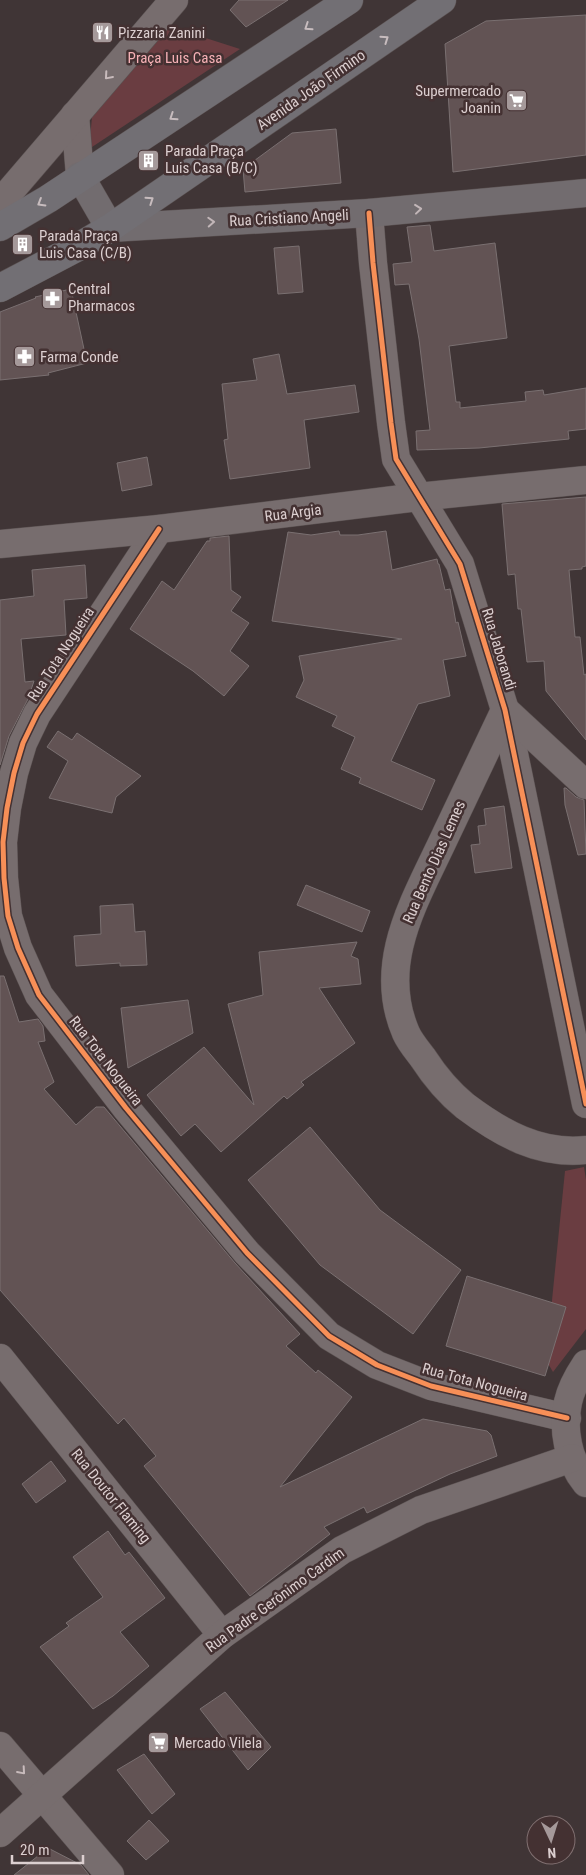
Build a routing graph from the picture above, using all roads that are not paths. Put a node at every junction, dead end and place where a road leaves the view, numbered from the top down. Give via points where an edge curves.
1 (174, 0) edge
2 (349, 0) edge
3 (442, 0) edge
4 (75, 115) junction
5 (80, 176) junction
6 (586, 193) edge
7 (0, 203) edge
8 (369, 213) junction
9 (0, 227) edge
10 (110, 228) junction
11 (0, 288) edge
12 (586, 480) edge
13 (418, 497) junction
14 (159, 529) junction
15 (0, 544) edge
16 (505, 710) junction
17 (586, 785) edge
18 (586, 1104) edge
19 (586, 1150) edge
20 (0, 1358) edge
21 (586, 1364) edge
22 (567, 1418) junction
23 (572, 1458) junction
24 (586, 1483) edge
25 (222, 1635) junction
26 (0, 1746) edge
27 (43, 1797) junction
28 (0, 1834) edge
29 (110, 1875) edge

1 -> 4 street
2 -> 5 main road
10 -> 3 main road, Avenida João Firmino
4 - 5 street
4 - 7 street
5 -> 9 main road
5 - 10 street
8 -> 6 street, Rua Cristiano Angeli
10 -> 8 street, Rua Cristiano Angeli
8 - 13 street, Rua Jaborandi via 396,458
10 - 11 main road, Avenida João Firmino
12 - 13 street, Rua Argia
13 - 14 street, Rua Argia
13 - 16 street, Rua Jaborandi via 460,564
14 - 15 street, Rua Argia
14 - 22 street, Rua Tota Nogueira via 37,714 22,743 14,773 3,842 8,916 39,996 126,1108 247,1252 329,1336 377,1365 431,1386
16 - 17 street
16 - 18 street, Rua Jaborandi
16 - 19 street, Rua Bento Dias Lemes via 406,919 395,966 396,1005 406,1035 427,1065 458,1100 490,1125 512,1137 541,1146 570,1152
20 - 25 street, Rua Doutor Flaming
21 - 22 street via 568,1402
22 - 23 street via 566,1432
23 - 24 street
23 - 25 street, Rua Padre Gerônimo Cardim via 421,1510 342,1550
25 - 27 street, Rua Padre Gerônimo Cardim
26 -> 27 street
27 - 28 street, Rua Padre Gerônimo Cardim
27 - 29 street

